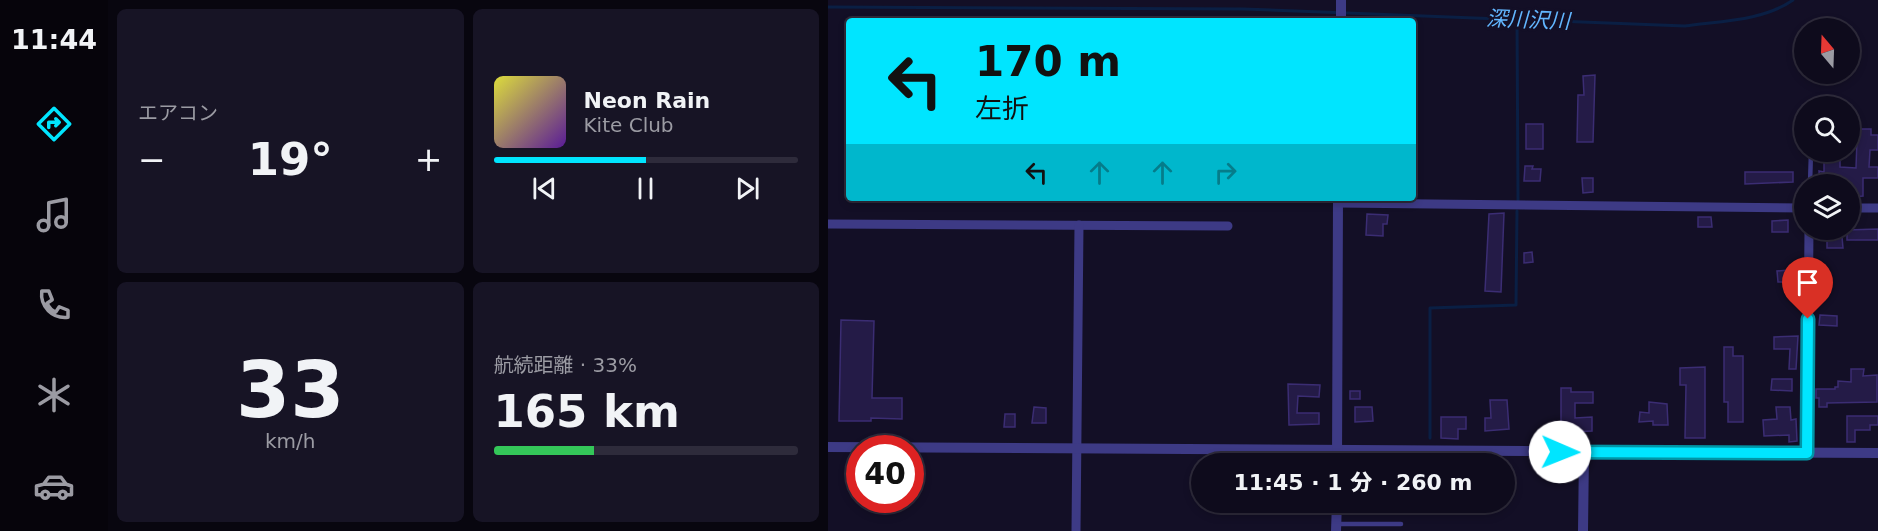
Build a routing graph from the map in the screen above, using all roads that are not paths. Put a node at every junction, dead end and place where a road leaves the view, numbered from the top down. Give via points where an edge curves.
1 (1341, 0) edge
2 (1341, 18) edge
3 (1338, 201) edge
4 (1396, 201) edge
5 (1794, 208) edge
6 (1860, 208) edge
7 (1878, 208) edge
8 (828, 224) edge
9 (1079, 225) junction
10 (1228, 226) dead end
11 (1809, 240) edge
12 (828, 447) edge
13 (1076, 448) junction
14 (1337, 450) junction
15 (1584, 452) junction
16 (1807, 453) junction
17 (1878, 453) edge
18 (1401, 524) dead end
19 (1336, 528) edge
20 (1076, 531) edge
21 (1583, 531) edge

1 - 2 street
3 - 14 street
4 - 5 street
6 - 7 street
8 - 9 street
9 - 10 street
9 - 13 street
11 - 16 street
12 - 13 street
13 - 14 street
13 - 20 street
14 - 15 street
15 - 16 street
15 - 21 street
16 - 17 street
18 - 19 lane

